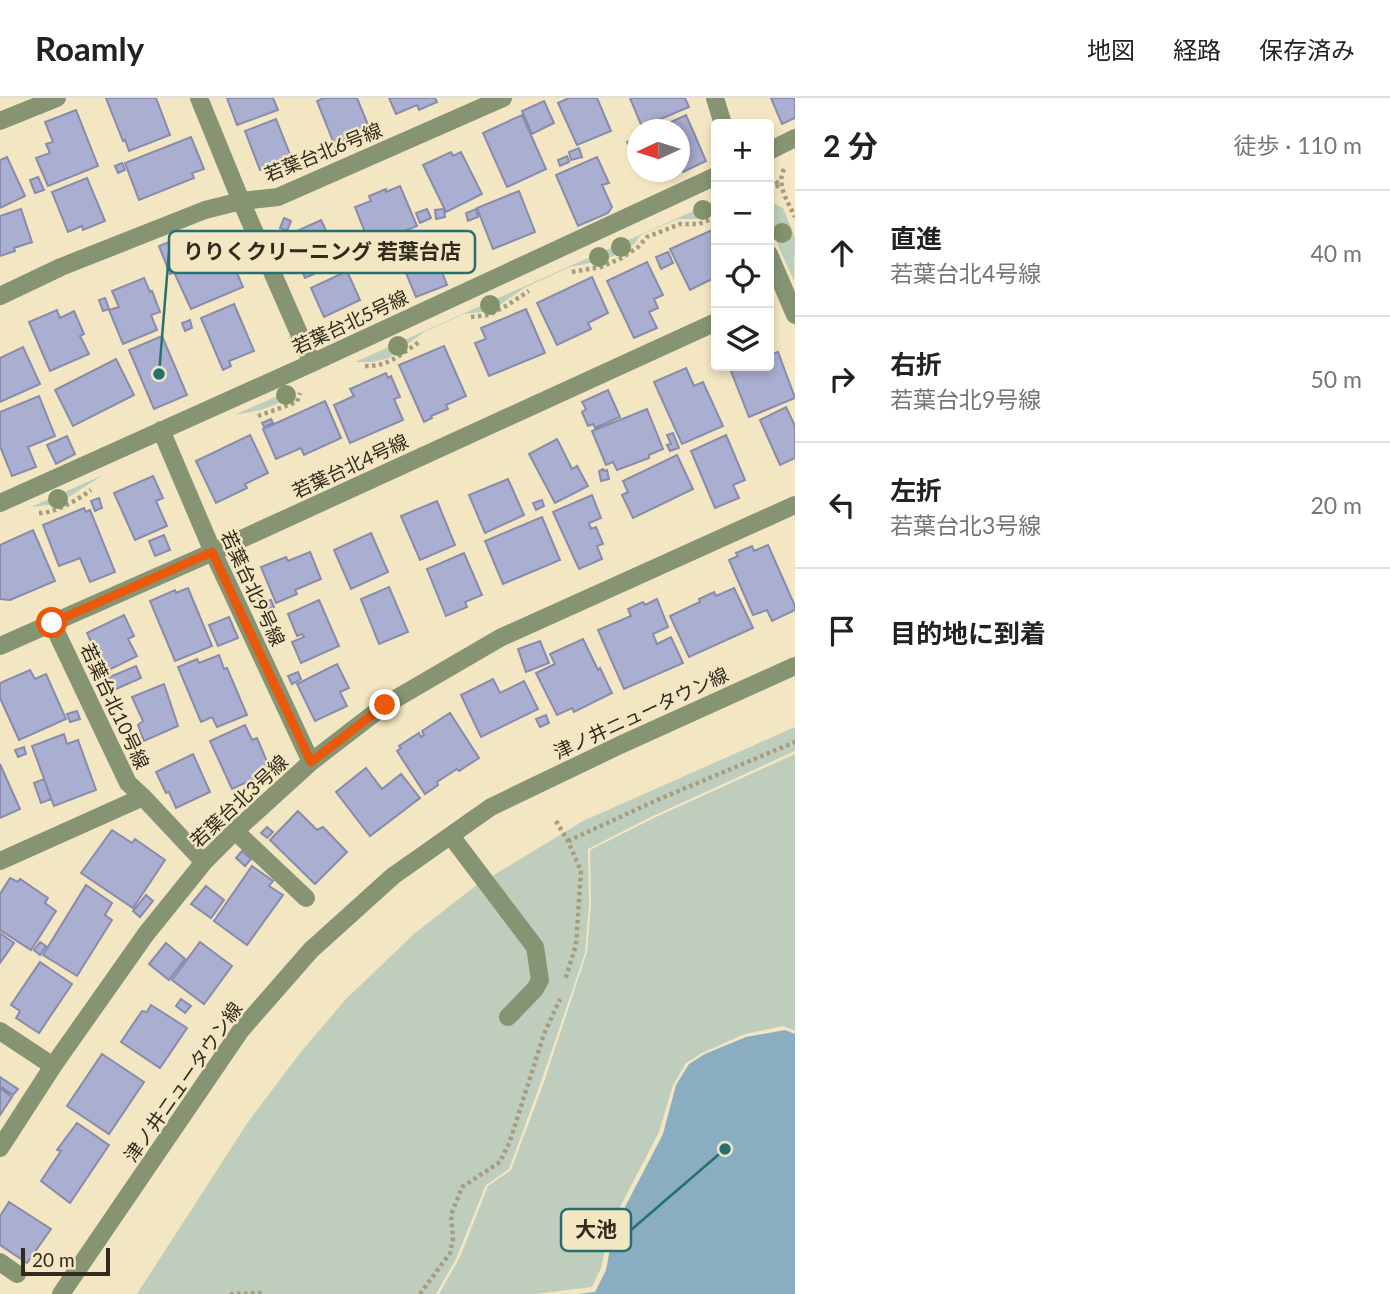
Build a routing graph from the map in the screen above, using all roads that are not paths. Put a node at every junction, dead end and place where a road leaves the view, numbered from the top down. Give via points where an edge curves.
1 (57, 98) edge
2 (198, 98) edge
3 (503, 98) edge
4 (715, 98) edge
5 (721, 119) edge
6 (0, 121) edge
7 (795, 138) edge
8 (774, 148) edge
9 (711, 178) edge
10 (241, 201) junction
11 (777, 295) edge
12 (0, 296) edge
13 (795, 315) edge
14 (711, 324) edge
15 (312, 362) junction
16 (161, 430) junction
17 (0, 503) edge
18 (795, 505) edge
19 (212, 552) junction
20 (52, 623) junction
21 (0, 646) edge
22 (795, 666) edge
23 (311, 762) junction
24 (144, 797) junction
25 (235, 831) junction
26 (451, 836) junction
27 (0, 861) edge
28 (204, 862) junction
29 (306, 898) dead end
30 (508, 1017) dead end
31 (0, 1031) edge
32 (53, 1066) junction
33 (0, 1148) edge
34 (0, 1262) edge
35 (17, 1274) dead end
36 (61, 1294) edge

1 - 6 street
2 - 10 street
3 - 10 street, 若葉台北6号線 via 278,197
4 - 5 street
7 - 8 street
9 - 15 street, 若葉台北5号線
10 - 12 street, 若葉台北6号線 via 205,209
10 - 15 street
11 - 13 street
14 - 19 street, 若葉台北4号線
15 - 16 street, 若葉台北5号線
16 - 17 street, 若葉台北5号線
16 - 19 street, 若葉台北9号線
18 - 23 street, 若葉台北3号線 via 500,638 385,705
19 - 20 street, 若葉台北4号線
19 - 23 street, 若葉台北9号線
20 - 21 street, 若葉台北4号線
20 - 24 street, 若葉台北10号線 via 128,783
22 - 26 street, 津ノ井ニュータウン線 via 491,807
23 - 25 street, 若葉台北3号線
24 - 27 street
24 - 28 street, 若葉台北10号線
25 - 28 street, 若葉台北3号線
25 - 29 street
26 - 30 street via 535,947 540,980
26 - 36 street, 津ノ井ニュータウン線 via 393,876 311,950 250,1020
28 - 32 street, 若葉台北3号線 via 146,934
31 - 32 street
32 - 33 street, 若葉台北3号線
34 - 35 street

